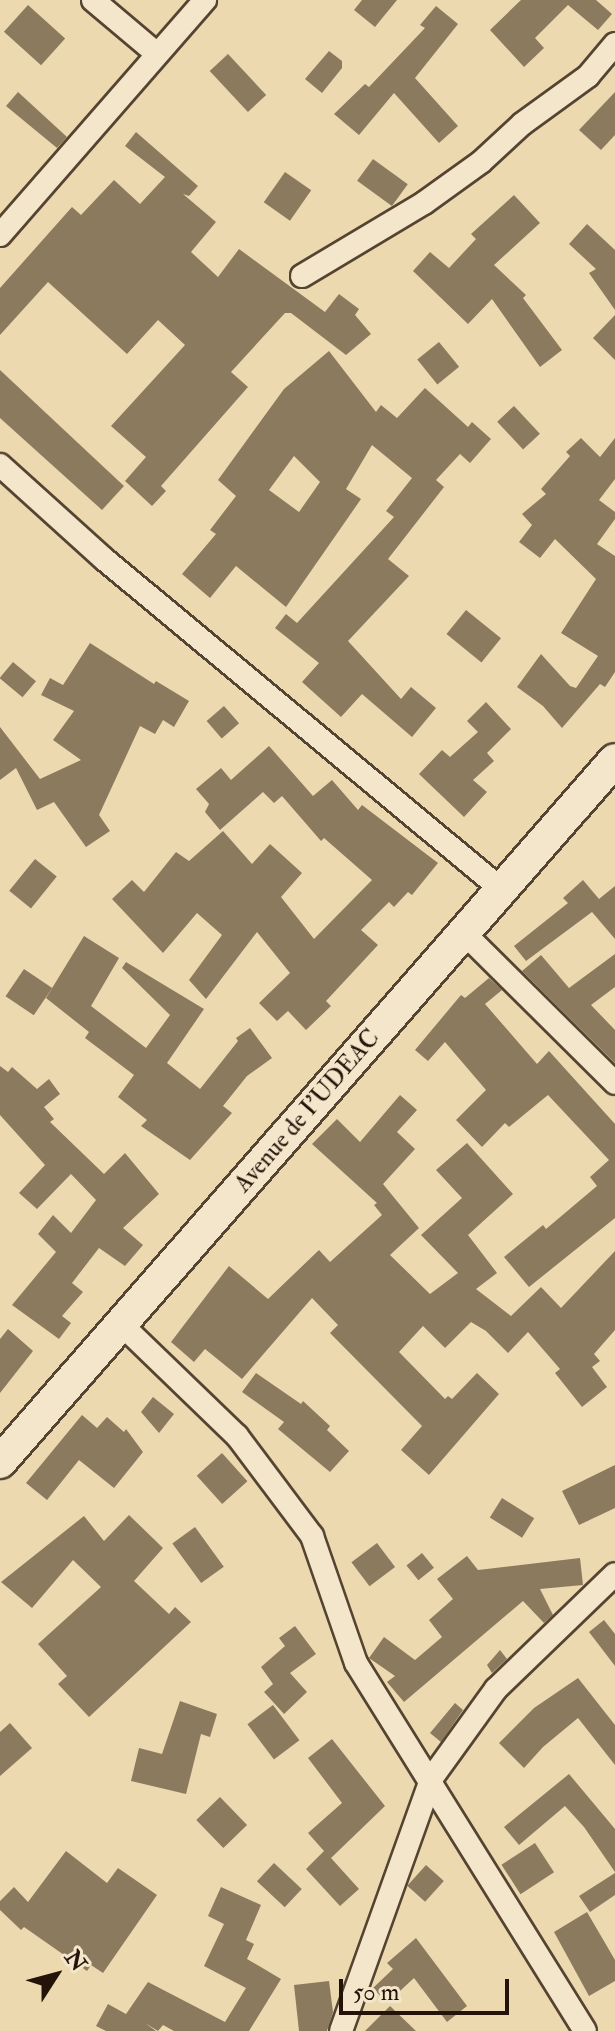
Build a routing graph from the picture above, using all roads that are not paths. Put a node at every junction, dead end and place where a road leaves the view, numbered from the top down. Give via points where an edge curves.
1 (93, 0) edge
2 (205, 0) edge
3 (615, 44) edge
4 (156, 53) junction
5 (0, 235) edge
6 (302, 276) dead end
7 (0, 465) edge
8 (615, 760) edge
9 (501, 889) junction
10 (463, 932) junction
11 (615, 1083) edge
12 (121, 1324) junction
13 (0, 1462) edge
14 (615, 1574) edge
15 (431, 1779) junction
16 (341, 2031) edge
17 (585, 2031) edge

1 - 4 street
2 - 4 street
3 - 6 street via 588,76 481,162
4 - 5 street
7 - 9 street via 104,559
8 - 9 main road, Avenue de I'UDEAC
9 - 10 main road, Avenue de I'UDEAC
10 - 11 street
10 - 12 main road, Avenue de I'UDEAC
12 - 13 main road, Avenue de I'UDEAC
12 - 15 street via 237,1436 312,1536 356,1663
14 - 15 street via 496,1689
15 - 16 street
15 - 17 street

